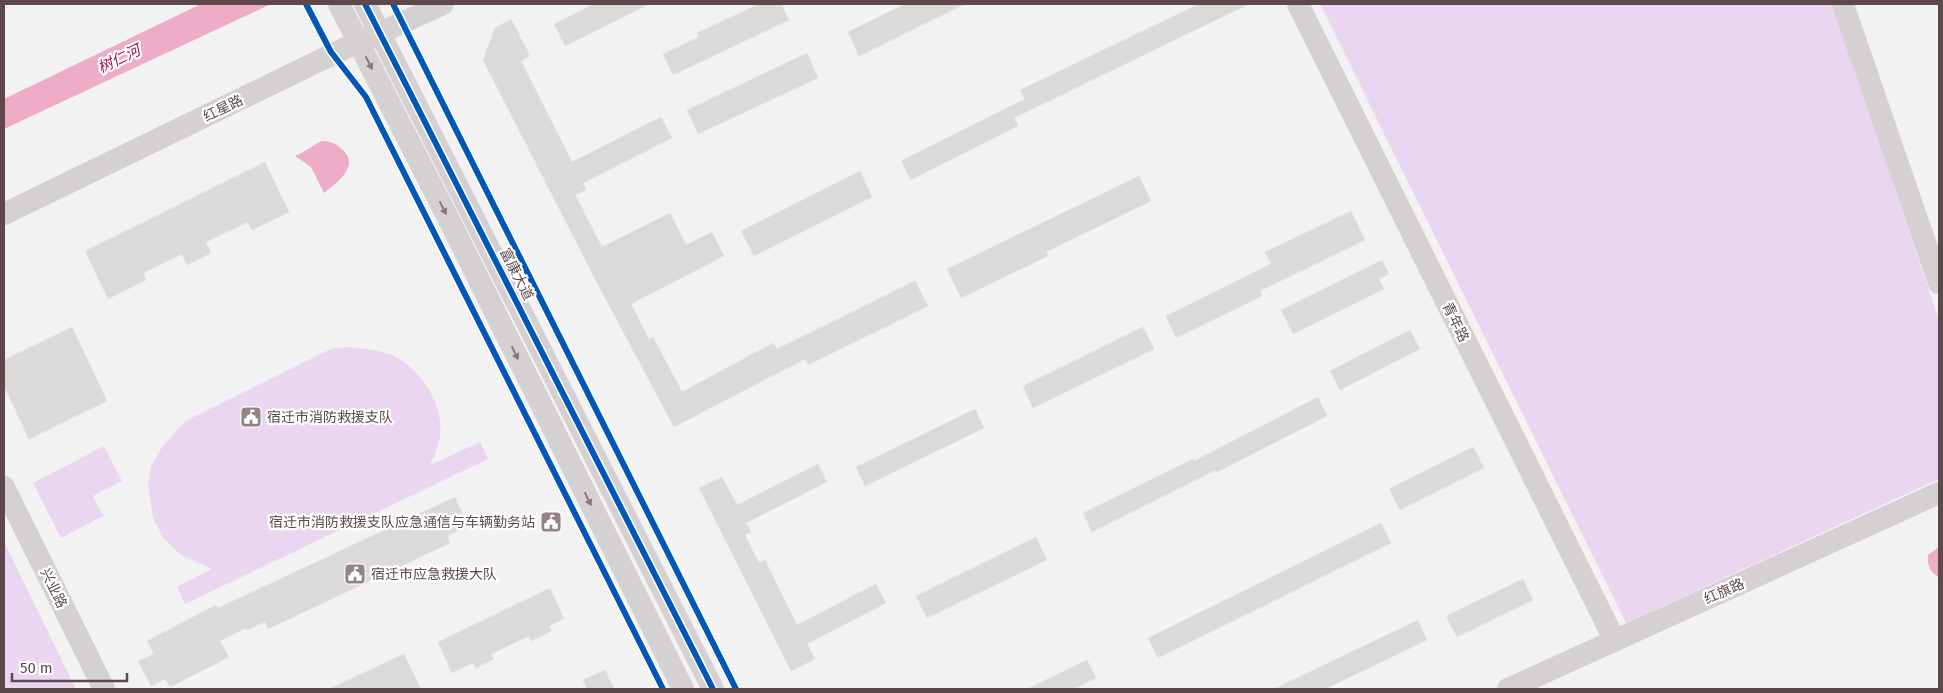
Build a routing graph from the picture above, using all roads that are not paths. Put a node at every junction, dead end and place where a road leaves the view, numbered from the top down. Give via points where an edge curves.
1 (339, 4) edge
2 (365, 4) edge
3 (443, 4) edge
4 (1298, 4) edge
5 (1844, 4) edge
6 (380, 33) junction
7 (358, 42) junction
8 (4, 214) edge
9 (1939, 283) edge
10 (4, 487) edge
11 (1939, 493) edge
12 (1615, 641) junction
13 (104, 689) edge
14 (682, 689) edge
15 (712, 689) edge
16 (1508, 689) edge

1 - 7 street
2 - 6 street, 富康大道
3 - 6 street, 红星路
4 - 12 street, 青年路
5 - 9 street
6 - 7 street, 红星路
6 - 15 street, 富康大道
7 - 8 street, 红星路
7 -> 14 street
10 - 13 street, 兴业路
11 - 12 street, 红旗路
12 - 16 street, 红旗路

